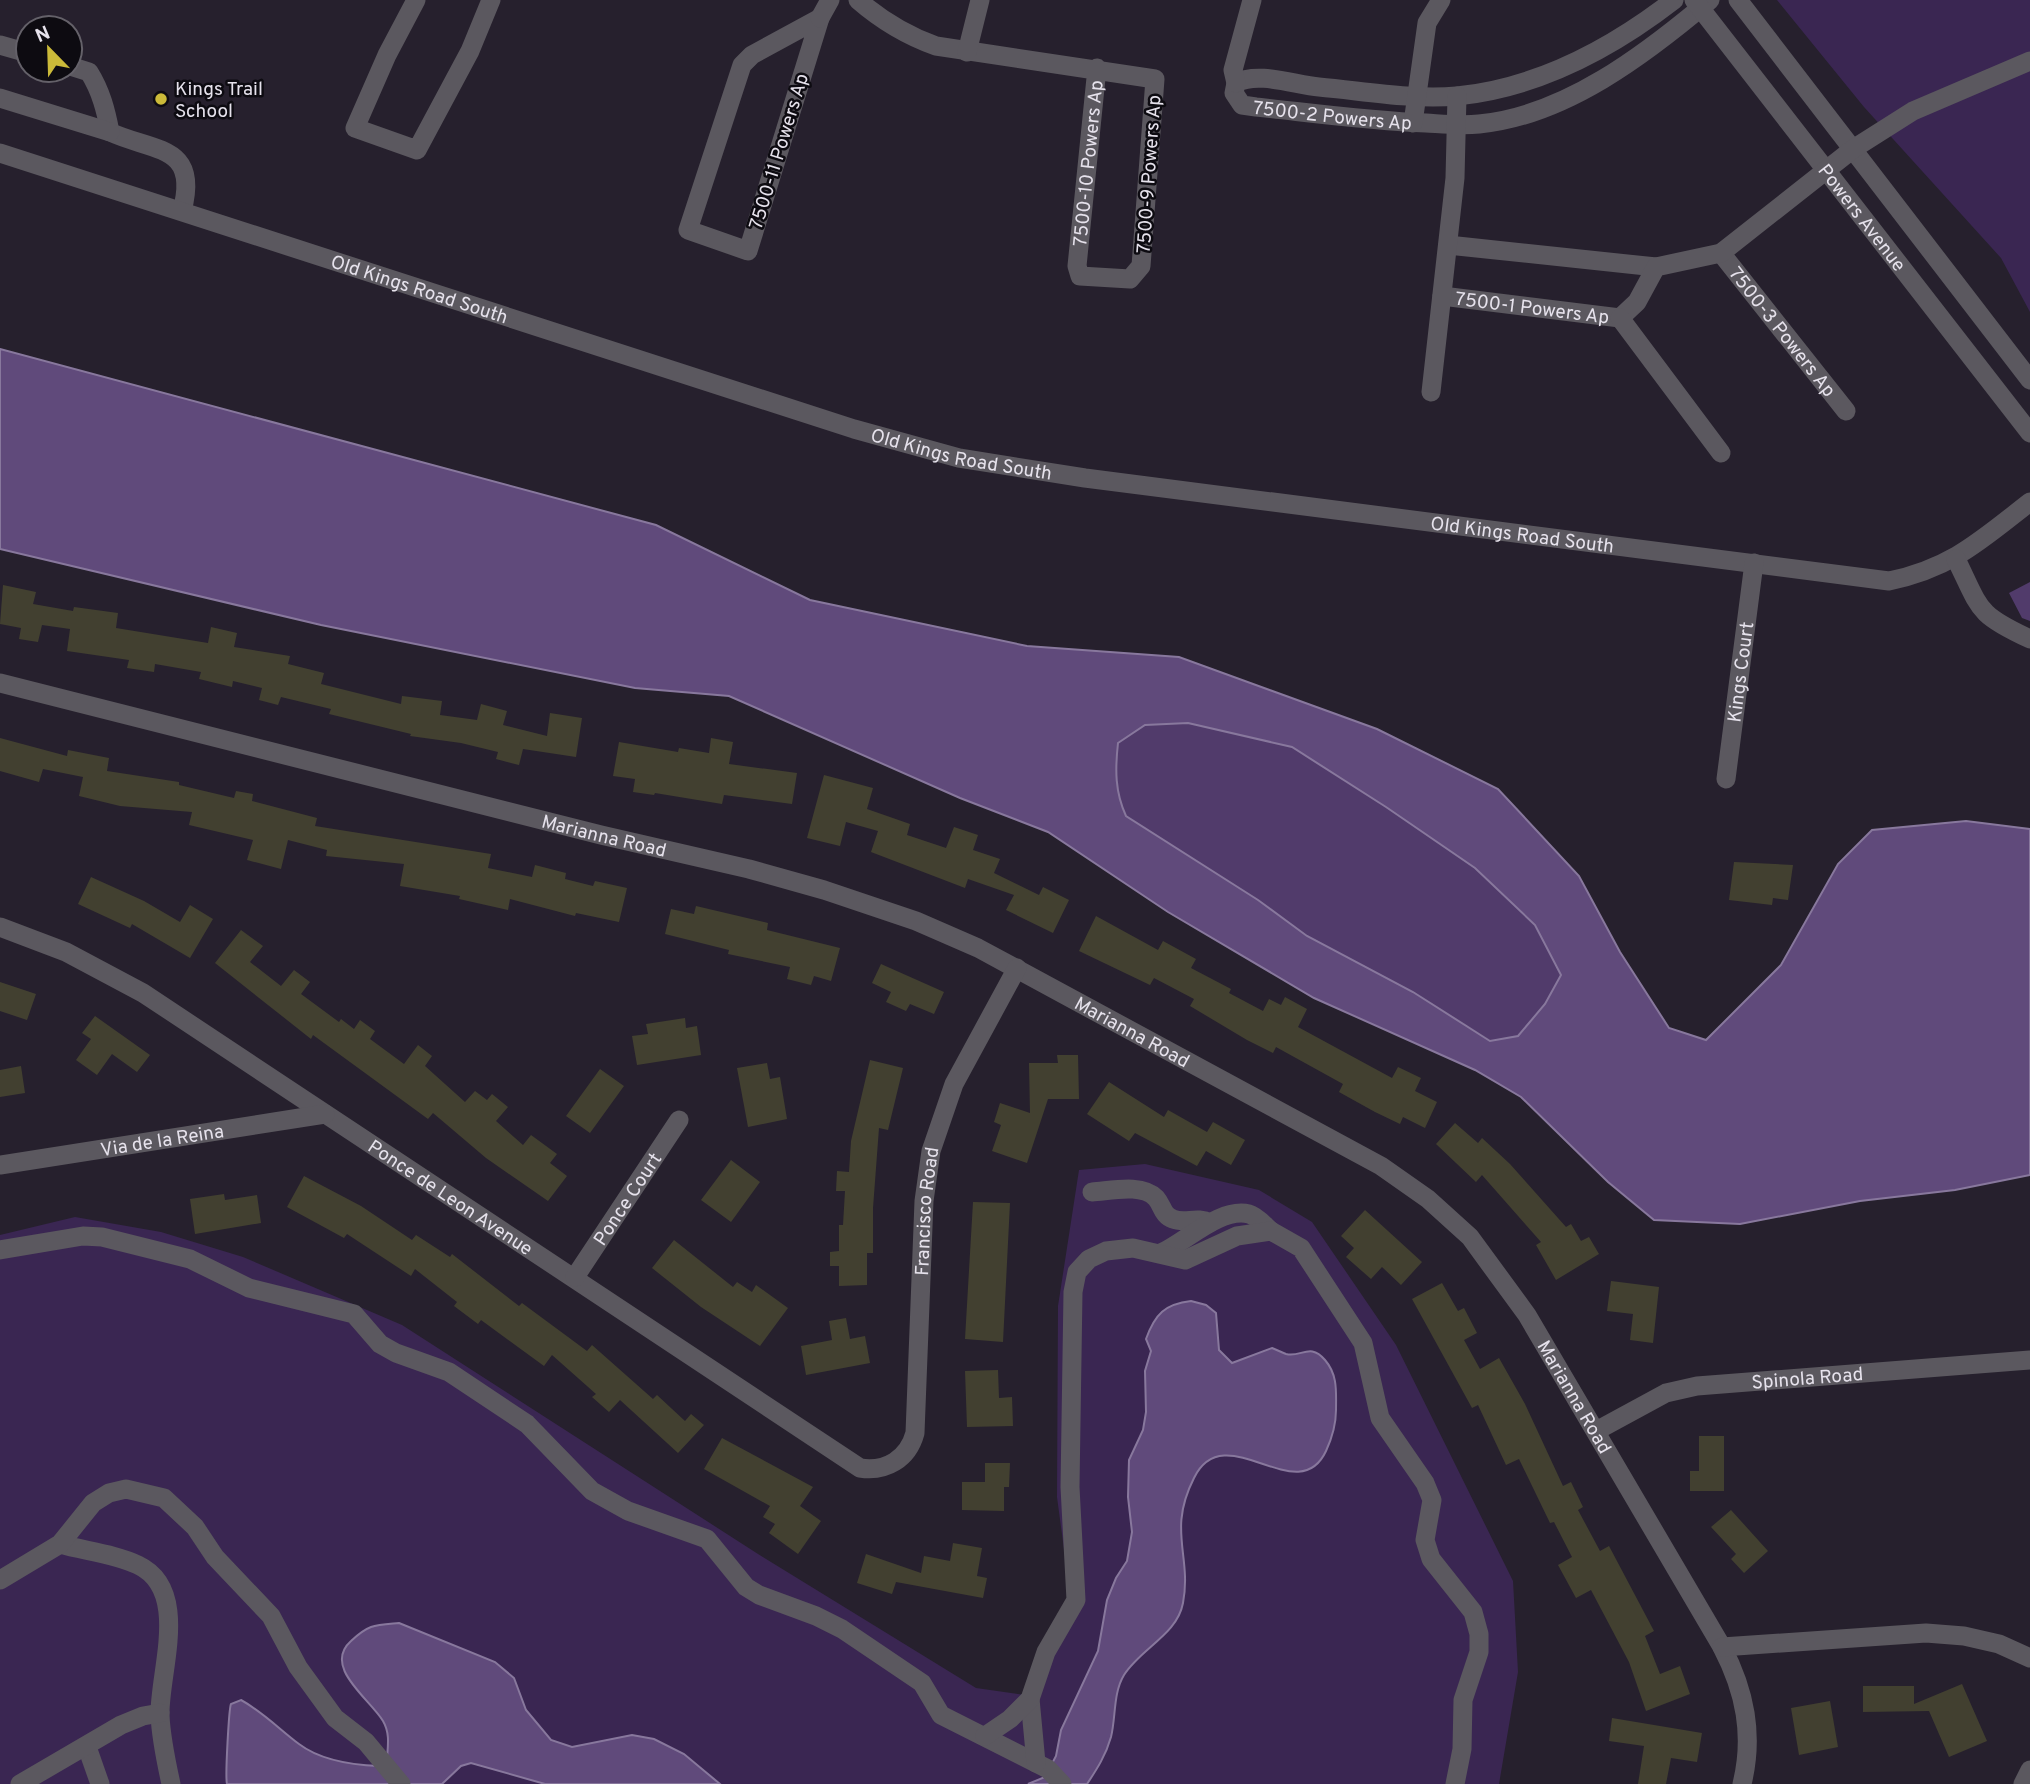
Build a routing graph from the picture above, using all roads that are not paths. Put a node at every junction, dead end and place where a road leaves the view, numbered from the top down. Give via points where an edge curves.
1 (416, 0) edge
2 (491, 0) edge
3 (830, 0) edge
4 (858, 0) edge
5 (980, 0) edge
6 (1252, 0) edge
7 (1674, 0) edge
8 (1738, 0) edge
9 (1701, 3) edge
10 (1432, 4) edge
11 (820, 18) junction
12 (967, 52) junction
13 (2030, 61) edge
14 (1097, 68) junction
15 (84, 70) edge
16 (1236, 83) junction
17 (1418, 95) junction
18 (1457, 96) junction
19 (0, 97) edge
20 (1413, 123) junction
21 (1456, 124) junction
22 (110, 132) junction
23 (1853, 149) junction
24 (0, 153) edge
25 (1826, 169) junction
26 (182, 211) junction
27 (1448, 245) junction
28 (1721, 253) junction
29 (1656, 267) junction
30 (1103, 279) joint
31 (1442, 296) junction
32 (1620, 318) junction
33 (2030, 380) edge
34 (1431, 392) dead end
35 (1846, 411) dead end
36 (2030, 433) edge
37 (1721, 453) dead end
38 (2030, 502) edge
39 (1956, 559) junction
40 (1754, 563) junction
41 (2030, 639) edge
42 (0, 683) edge
43 (1726, 779) dead end
44 (0, 927) edge
45 (1017, 968) junction
46 (325, 1114) junction
47 (679, 1120) dead end
48 (0, 1165) edge
49 (1092, 1192) dead end
50 (1210, 1223) junction
51 (1271, 1231) junction
52 (0, 1250) edge
53 (1161, 1253) junction
54 (575, 1277) junction
55 (2030, 1360) edge
56 (1596, 1431) junction
57 (894, 1465) joint
58 (60, 1544) junction
59 (0, 1580) edge
60 (1722, 1647) junction
61 (2030, 1658) edge
62 (1030, 1699) junction
63 (160, 1713) junction
64 (985, 1737) junction
65 (87, 1747) junction
66 (1042, 1766) junction
67 (2030, 1770) edge
68 (20, 1784) edge
69 (100, 1784) edge
70 (171, 1784) edge
71 (401, 1784) edge
72 (1062, 1784) edge
73 (1455, 1784) edge
74 (1742, 1784) edge
75 (2023, 1784) edge

1 - 2 street via 355,128 417,150 470,51
3 - 11 street, 7500-11 Powers Ap
4 - 12 street via 917,39
5 - 12 street
6 - 16 street via 1233,70
7 - 18 street, 7500-2 Powers Ap via 1611,43 1555,71 1527,82
8 - 23 street, Powers Avenue
9 - 21 street, 7500-2 Powers Ap via 1647,50 1576,93 1525,114 1484,124
9 - 25 street, Powers Avenue
10 - 17 street
11 - 11 street, 7500-11 Powers Ap via 748,251 688,230 742,65
12 - 14 street
13 - 23 street via 1913,111
14 - 30 street, 7500-10 Powers Ap via 1076,266 1080,276
14 - 30 street, 7500-9 Powers Ap via 1155,79 1141,266 1130,279
15 - 22 street via 94,80 104,103
16 - 17 street, 7500-2 Powers Ap via 1249,77
16 - 20 street, 7500-2 Powers Ap via 1234,93 1242,105
17 - 18 street, 7500-2 Powers Ap
17 - 20 street
18 - 21 street
19 - 22 street
20 - 21 street, 7500-2 Powers Ap
21 - 27 street
22 - 26 street via 171,153 188,187
23 - 25 street
23 - 33 street, Powers Avenue
24 - 26 street, Old Kings Road South
25 - 28 street
25 - 36 street, Powers Avenue
26 - 40 street, Old Kings Road South via 854,429 959,458
27 - 29 street
27 - 31 street
28 - 29 street
28 - 35 street, 7500-3 Powers Ap
29 - 32 street, 7500-1 Powers Ap via 1636,302
31 - 32 street, 7500-1 Powers Ap
31 - 34 street
32 - 37 street
38 - 39 street, Old Kings Road South
39 - 40 street, Old Kings Road South via 1923,574 1889,581
39 - 41 street via 1982,612
40 - 43 street, Kings Court
42 - 45 street, Marianna Road via 824,890 916,921
44 - 46 street, Ponce de Leon Avenue via 109,972
45 - 56 street, Marianna Road via 1340,1142 1428,1199 1492,1264
45 - 57 street, Francisco Road via 954,1084 931,1151 924,1201 915,1433
46 - 48 street, Via de la Reina
46 - 54 street, Ponce de Leon Avenue
47 - 54 street, Ponce Court
49 - 50 street via 1136,1189 1155,1197 1164,1214 1175,1220 1200,1218
50 - 51 street via 1229,1213 1251,1214
50 - 53 street
51 - 53 street via 1237,1236 1185,1260
51 - 73 street via 1301,1248 1363,1343 1380,1418 1432,1500 1425,1540 1432,1559 1473,1612 1479,1652 1463,1700 1462,1749
52 - 64 street via 102,1237 190,1259 250,1288 354,1314 380,1344 449,1372 527,1424 592,1490 628,1510 707,1539 746,1587 842,1629 922,1683 941,1715
53 - 62 street via 1133,1248 1106,1251 1077,1272 1070,1487 1076,1600 1046,1652
54 - 57 street, Ponce de Leon Avenue via 860,1468
55 - 56 street, Spinola Road via 1697,1385 1666,1393
56 - 60 street, Marianna Road
58 - 59 street
58 - 63 street via 139,1565 162,1591 170,1631
58 - 71 street via 93,1503 109,1493 126,1489 164,1498 271,1616 298,1667 335,1718 366,1742
60 - 61 street via 1926,1633 1976,1638
60 - 74 street, Marianna Road via 1735,1672 1747,1722
62 - 64 street
62 - 66 street
63 - 65 street via 121,1725
63 - 70 street
64 - 66 street
65 - 68 street
65 - 69 street
66 - 72 street
67 - 75 street

